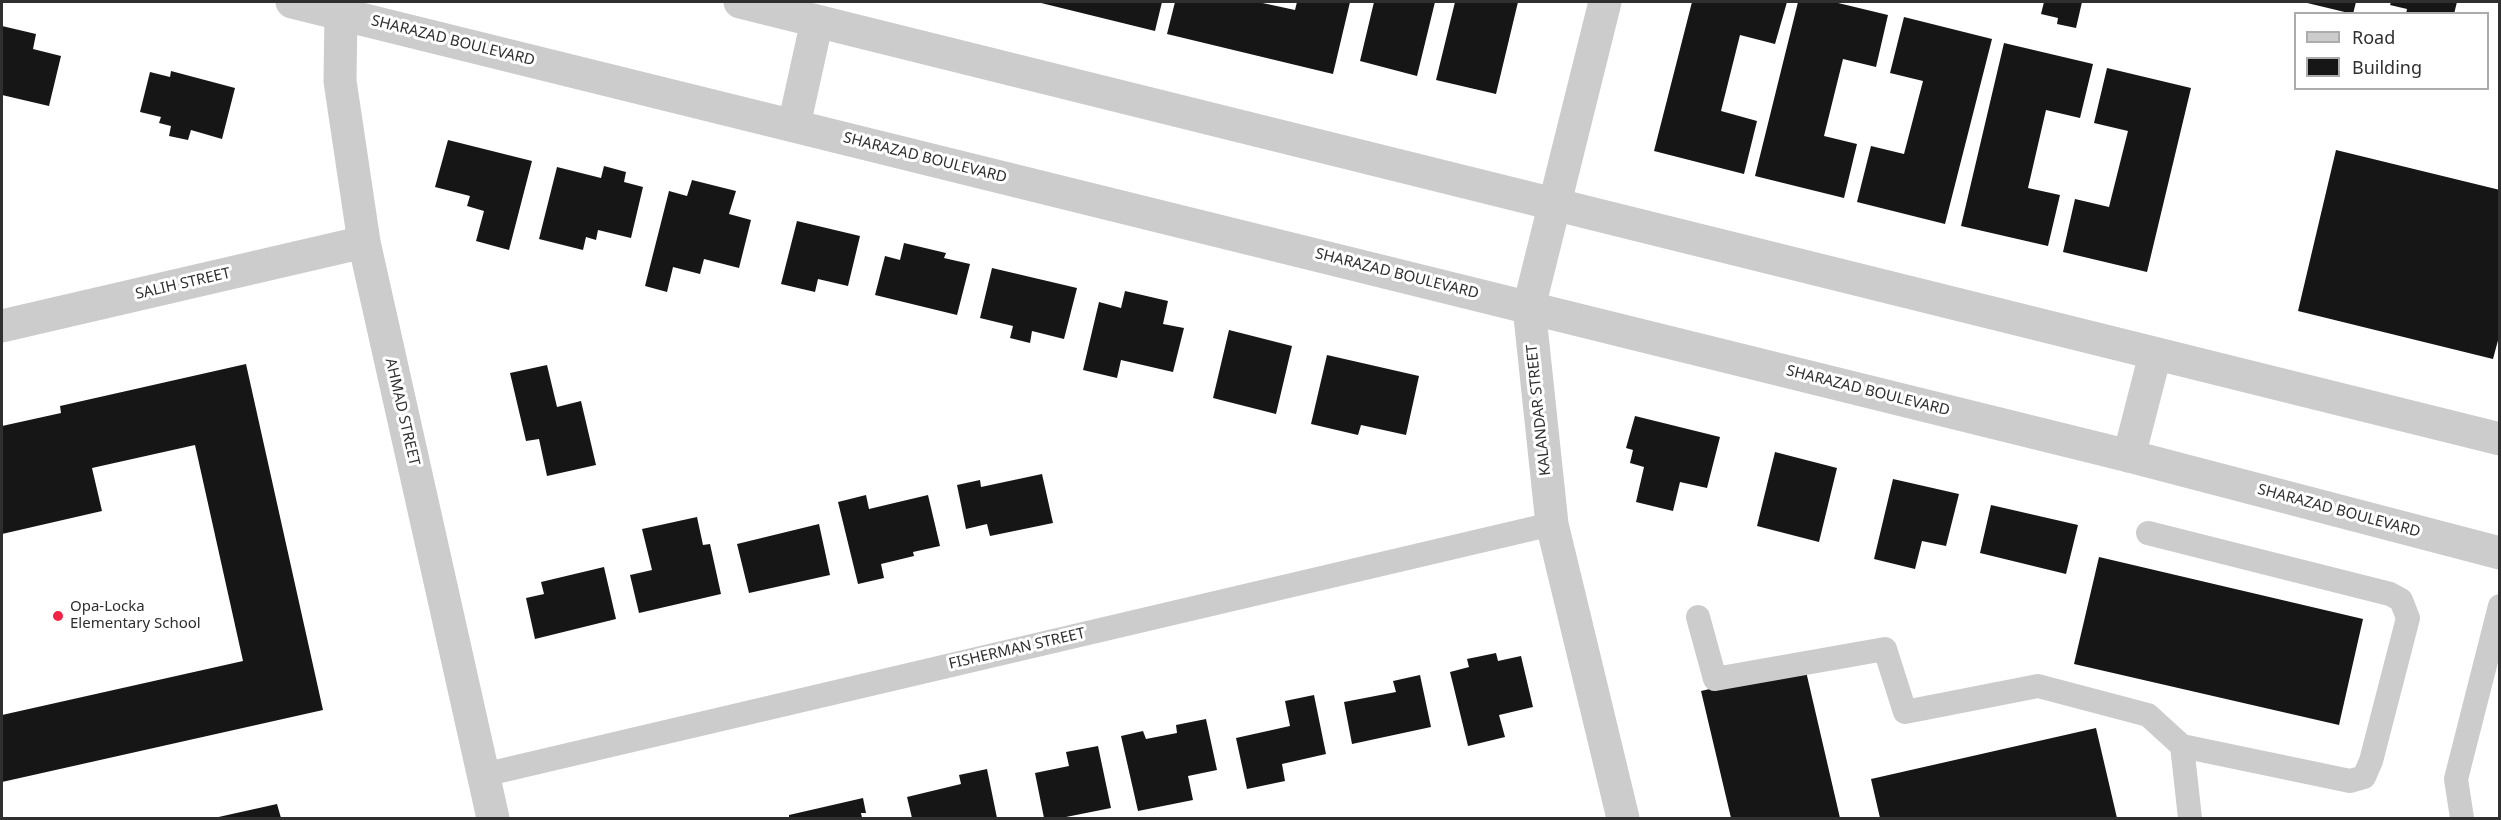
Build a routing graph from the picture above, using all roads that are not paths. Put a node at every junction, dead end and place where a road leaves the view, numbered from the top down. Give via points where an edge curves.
1 (292, 2) edge
2 (740, 2) edge
3 (1605, 2) edge
4 (343, 7) edge
5 (817, 21) junction
6 (794, 125) junction
7 (1555, 204) junction
8 (364, 242) junction
9 (1529, 307) junction
10 (2, 326) edge
11 (2155, 355) junction
12 (2499, 439) edge
13 (2129, 456) junction
14 (1552, 524) junction
15 (2148, 533) dead end
16 (2499, 553) edge
17 (2499, 606) edge
18 (1698, 617) dead end
19 (2182, 746) junction
20 (483, 775) junction
21 (493, 819) edge
22 (1623, 819) edge
23 (2190, 819) edge
24 (2462, 819) edge

1 - 4 street, SHARAZAD BOULEVARD
2 - 5 street
3 - 7 street, KALANDAR STREET
4 - 6 street, SHARAZAD BOULEVARD
4 - 8 street, AHMAD STREET via 340,81
5 - 6 street
5 - 7 street
6 - 9 street, SHARAZAD BOULEVARD
7 - 9 street, KALANDAR STREET
7 - 11 street
8 - 10 street, SALIH STREET
8 - 20 street, AHMAD STREET
9 - 13 street, SHARAZAD BOULEVARD
9 - 14 street, KALANDAR STREET
11 - 12 street
11 - 13 street
13 - 16 street, SHARAZAD BOULEVARD
14 - 20 lane, FISHERMAN STREET
14 - 22 street, KALANDAR STREET
15 - 19 lane via 2390,594 2401,600 2408,618 2372,761 2364,777 2350,781
17 - 24 lane via 2456,779
18 - 19 lane via 1715,679 1885,649 1905,712 2038,686 2148,716
19 - 23 lane
20 - 21 street, AHMAD STREET

